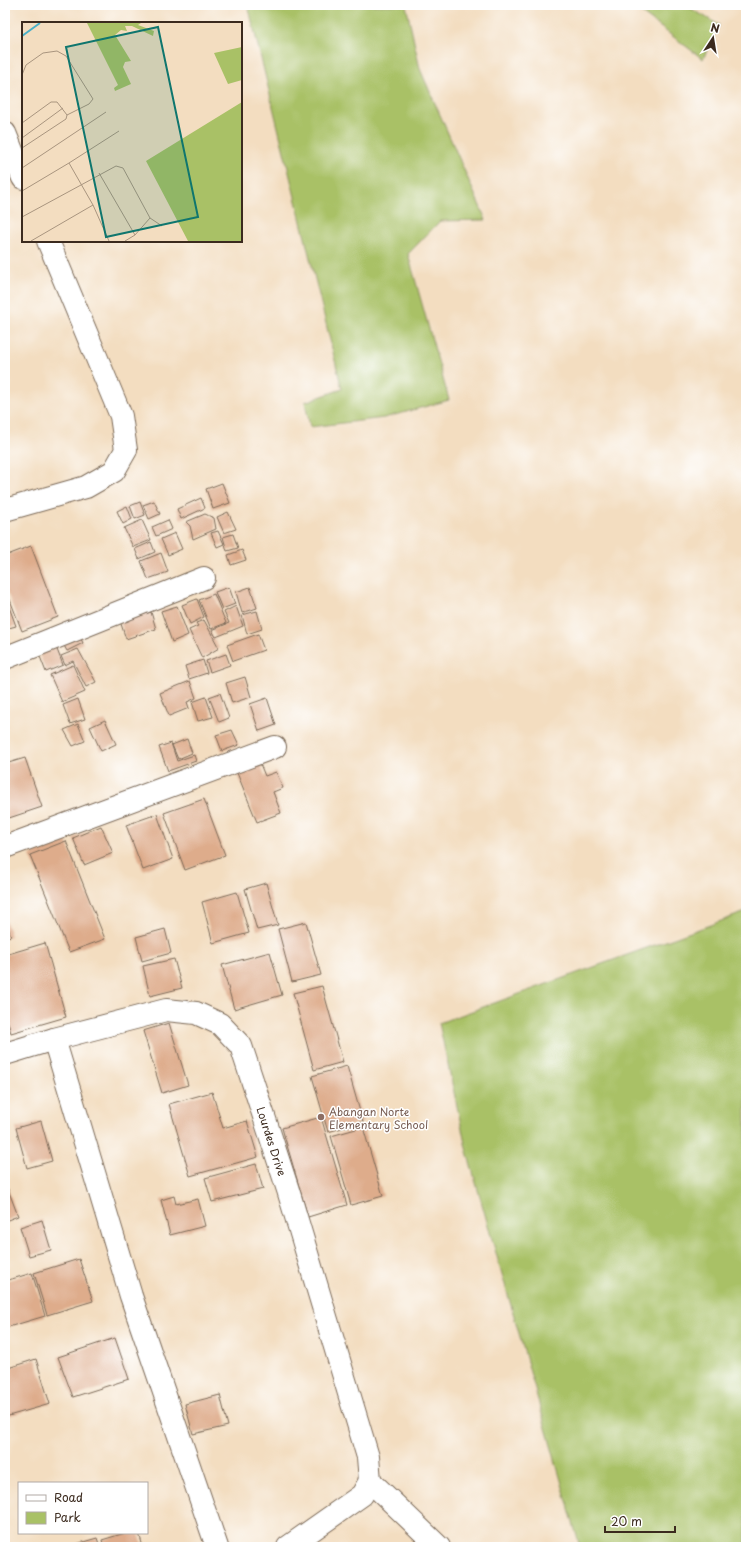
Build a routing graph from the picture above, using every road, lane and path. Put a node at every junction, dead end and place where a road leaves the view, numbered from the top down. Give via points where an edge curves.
1 (5, 133) edge
2 (22, 176) edge
3 (48, 242) edge
4 (5, 510) edge
5 (204, 578) dead end
6 (5, 658) edge
7 (275, 747) dead end
8 (5, 847) edge
9 (54, 1039) junction
10 (5, 1054) edge
11 (370, 1481) junction
12 (217, 1547) edge
13 (288, 1547) edge
14 (439, 1547) edge

1 - 2 street
3 - 4 street via 122,416 126,450 114,470 86,487
5 - 6 street
7 - 8 street
9 - 10 street, Lourdes Drive
9 - 11 street, Lourdes Drive via 166,1010 196,1013 220,1024 241,1046 288,1190 368,1457
9 - 12 street via 131,1296
11 - 13 street via 362,1495
11 - 14 street

